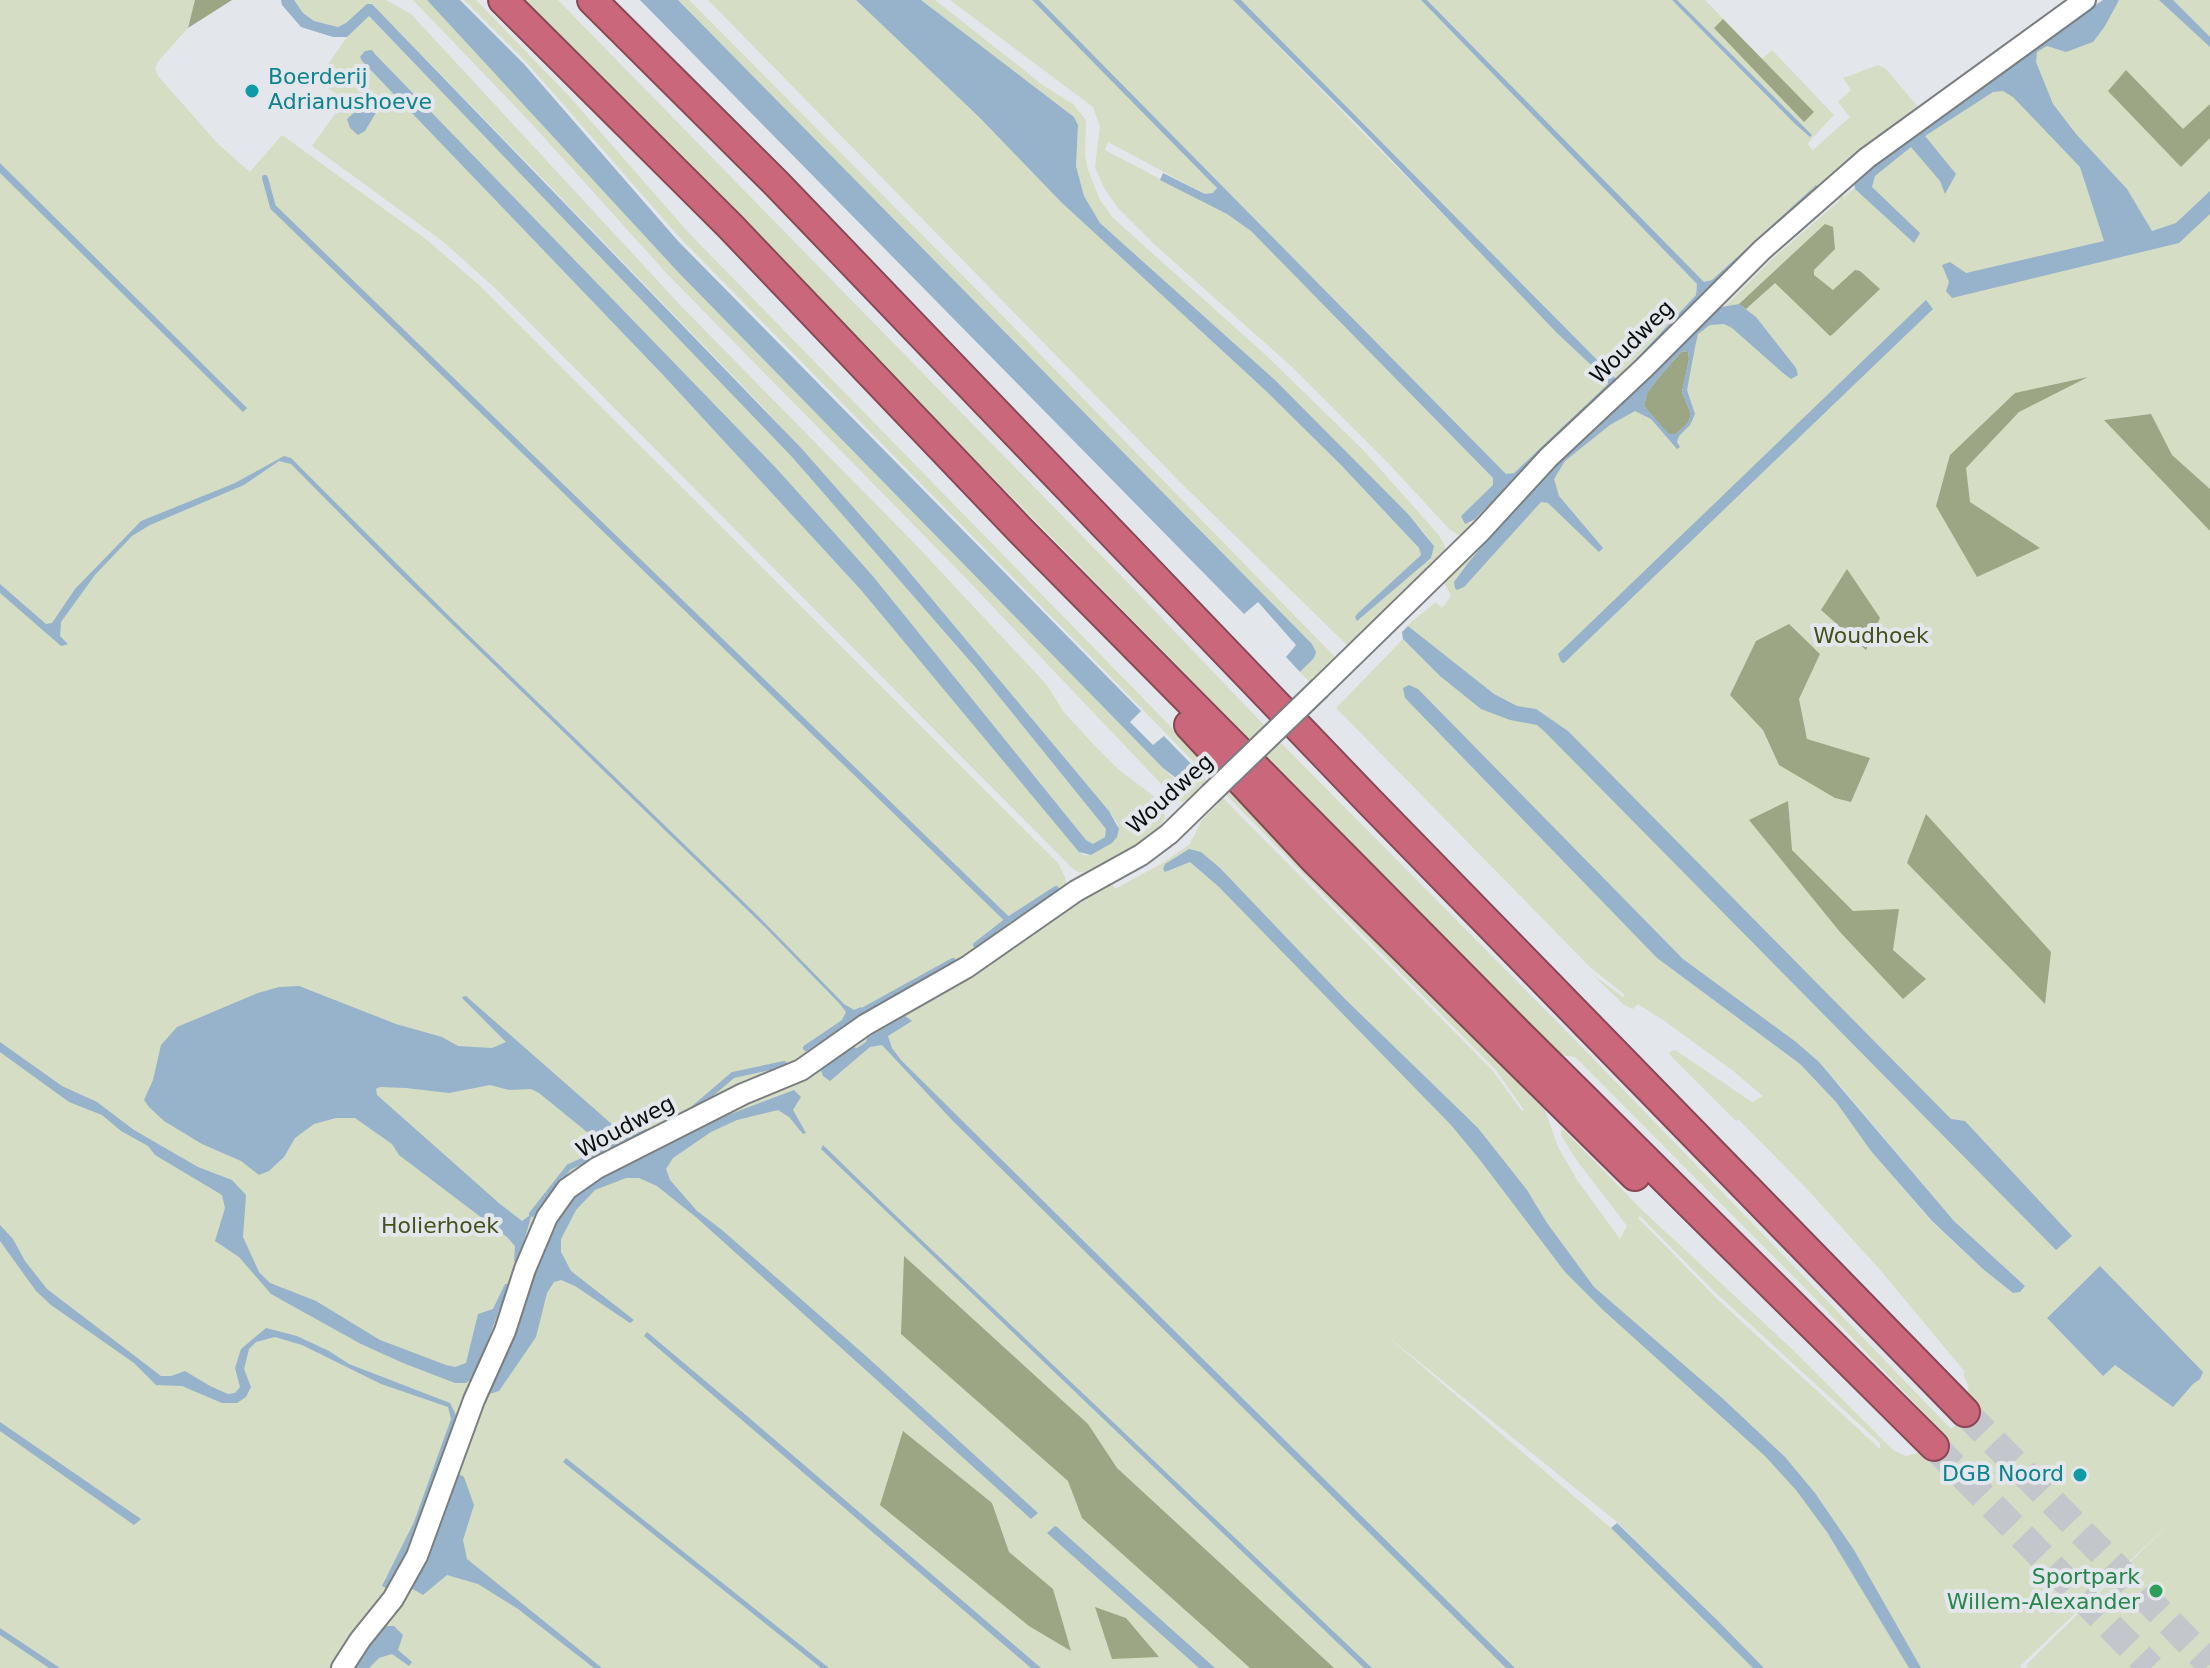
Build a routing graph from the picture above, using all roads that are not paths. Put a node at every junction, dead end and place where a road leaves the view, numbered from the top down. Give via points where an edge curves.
1 (503, 0) edge
2 (592, 0) edge
3 (2085, 0) edge
4 (1965, 1412) tunnel mouth
5 (1926, 1451) tunnel mouth
6 (342, 1668) edge

1 - 5 highway
2 - 4 highway via 777,184
3 - 6 street, Woudweg, bridge via 1893,137 1762,250 1169,834 801,1070 597,1168 567,1189 547,1217 525,1269 417,1556

